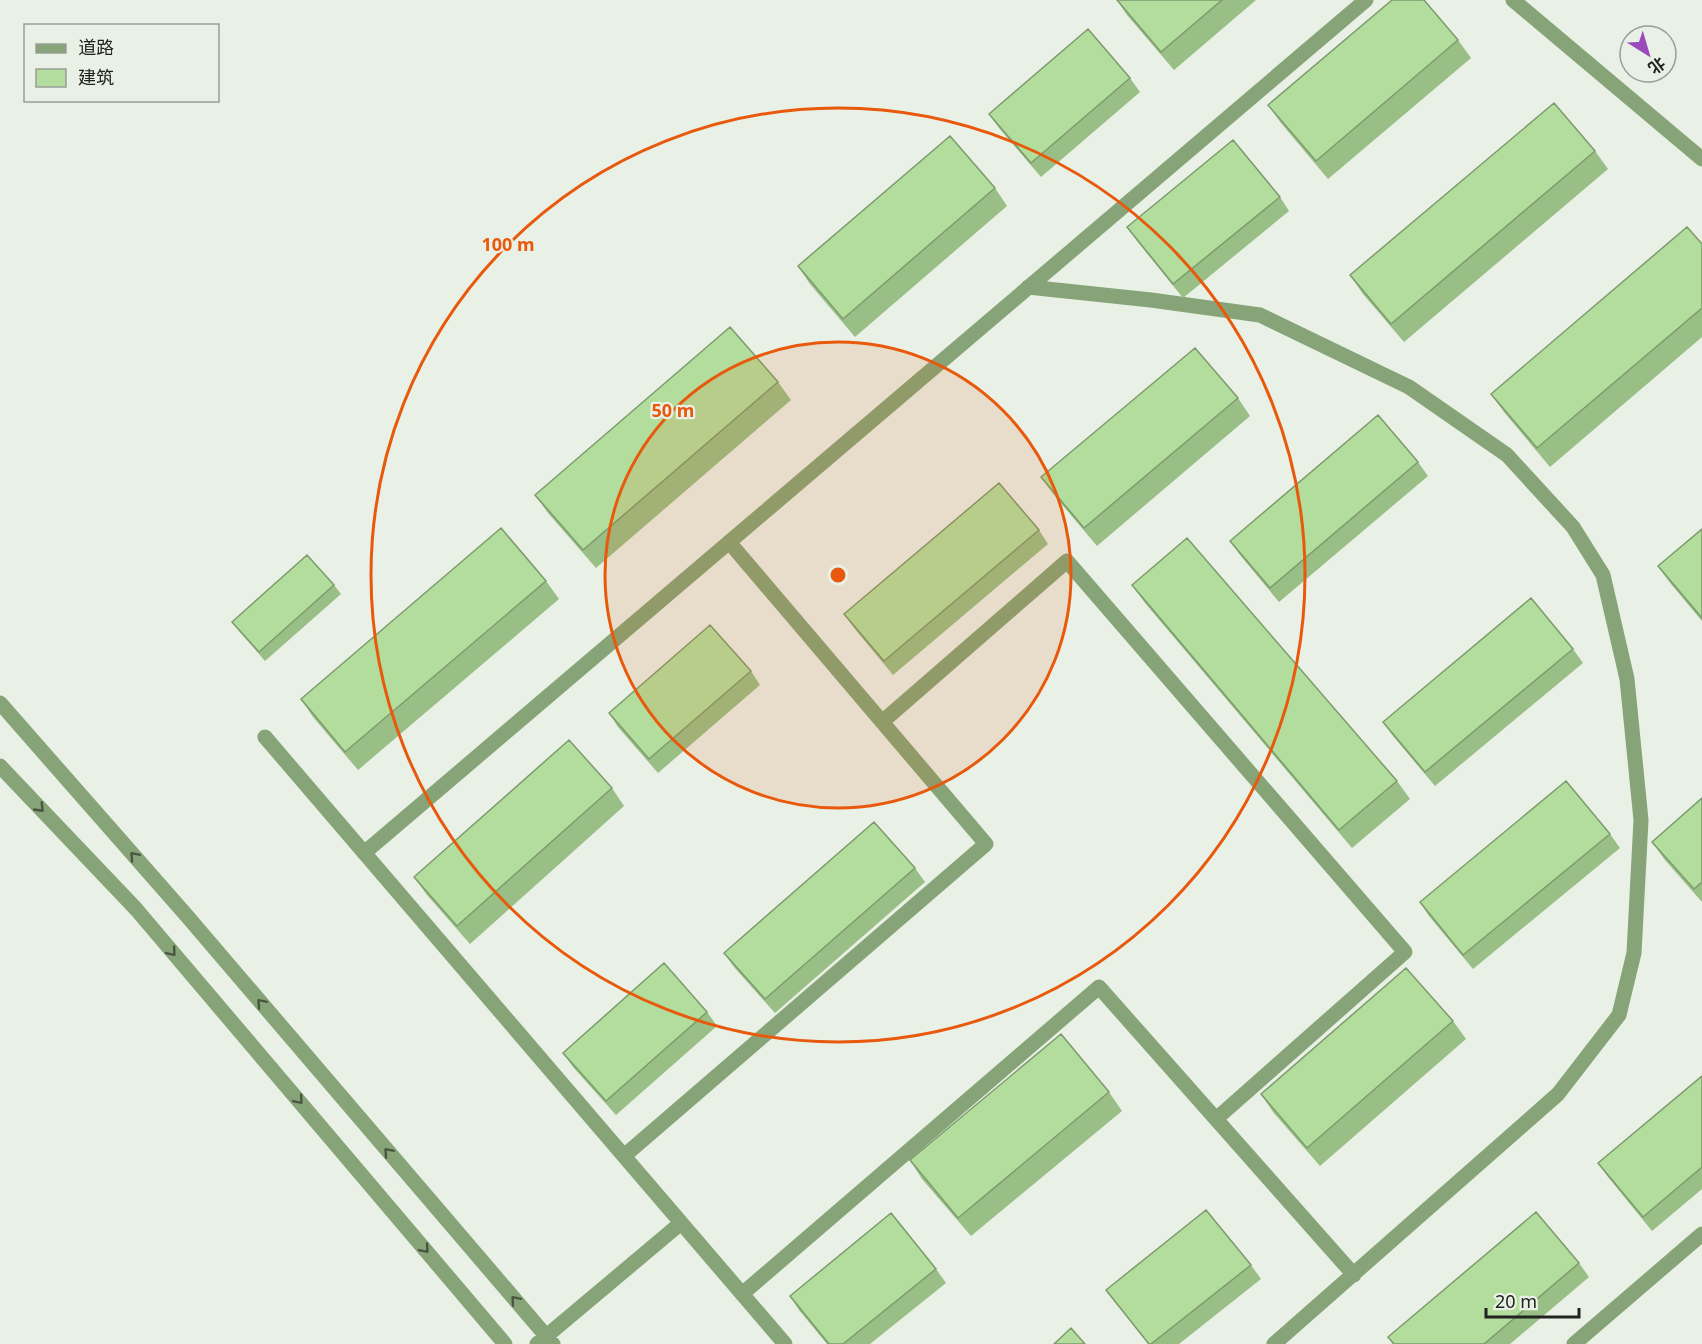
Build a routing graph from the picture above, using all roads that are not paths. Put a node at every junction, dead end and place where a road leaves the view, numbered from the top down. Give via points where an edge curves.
1 (1366, 0) edge
2 (1513, 0) edge
3 (1702, 159) edge
4 (1028, 287) junction
5 (729, 542) junction
6 (0, 703) edge
7 (882, 722) junction
8 (265, 736) dead end
9 (0, 766) edge
10 (364, 853) junction
11 (1216, 1119) junction
12 (624, 1156) junction
13 (681, 1223) junction
14 (1702, 1234) edge
15 (1354, 1275) junction
16 (742, 1294) junction
17 (505, 1344) edge
18 (537, 1344) edge
19 (553, 1344) edge
20 (785, 1344) edge
21 (1274, 1344) edge
22 (1574, 1344) edge

1 - 4 street
2 - 3 street
4 - 5 street
4 - 15 street via 1260,315 1410,387 1507,455 1573,527 1603,575 1627,679 1641,820 1634,953 1619,1016 1558,1094
5 - 7 street
5 - 10 street
19 -> 6 street
7 - 11 street via 1067,561 1405,952
7 - 12 street via 986,844
8 - 10 street
9 -> 17 street via 136,909
10 - 12 street
11 - 15 street
11 - 16 street via 1099,987
12 - 13 street
13 - 16 street
13 - 18 street
14 - 22 street
15 - 21 street
16 - 20 street

